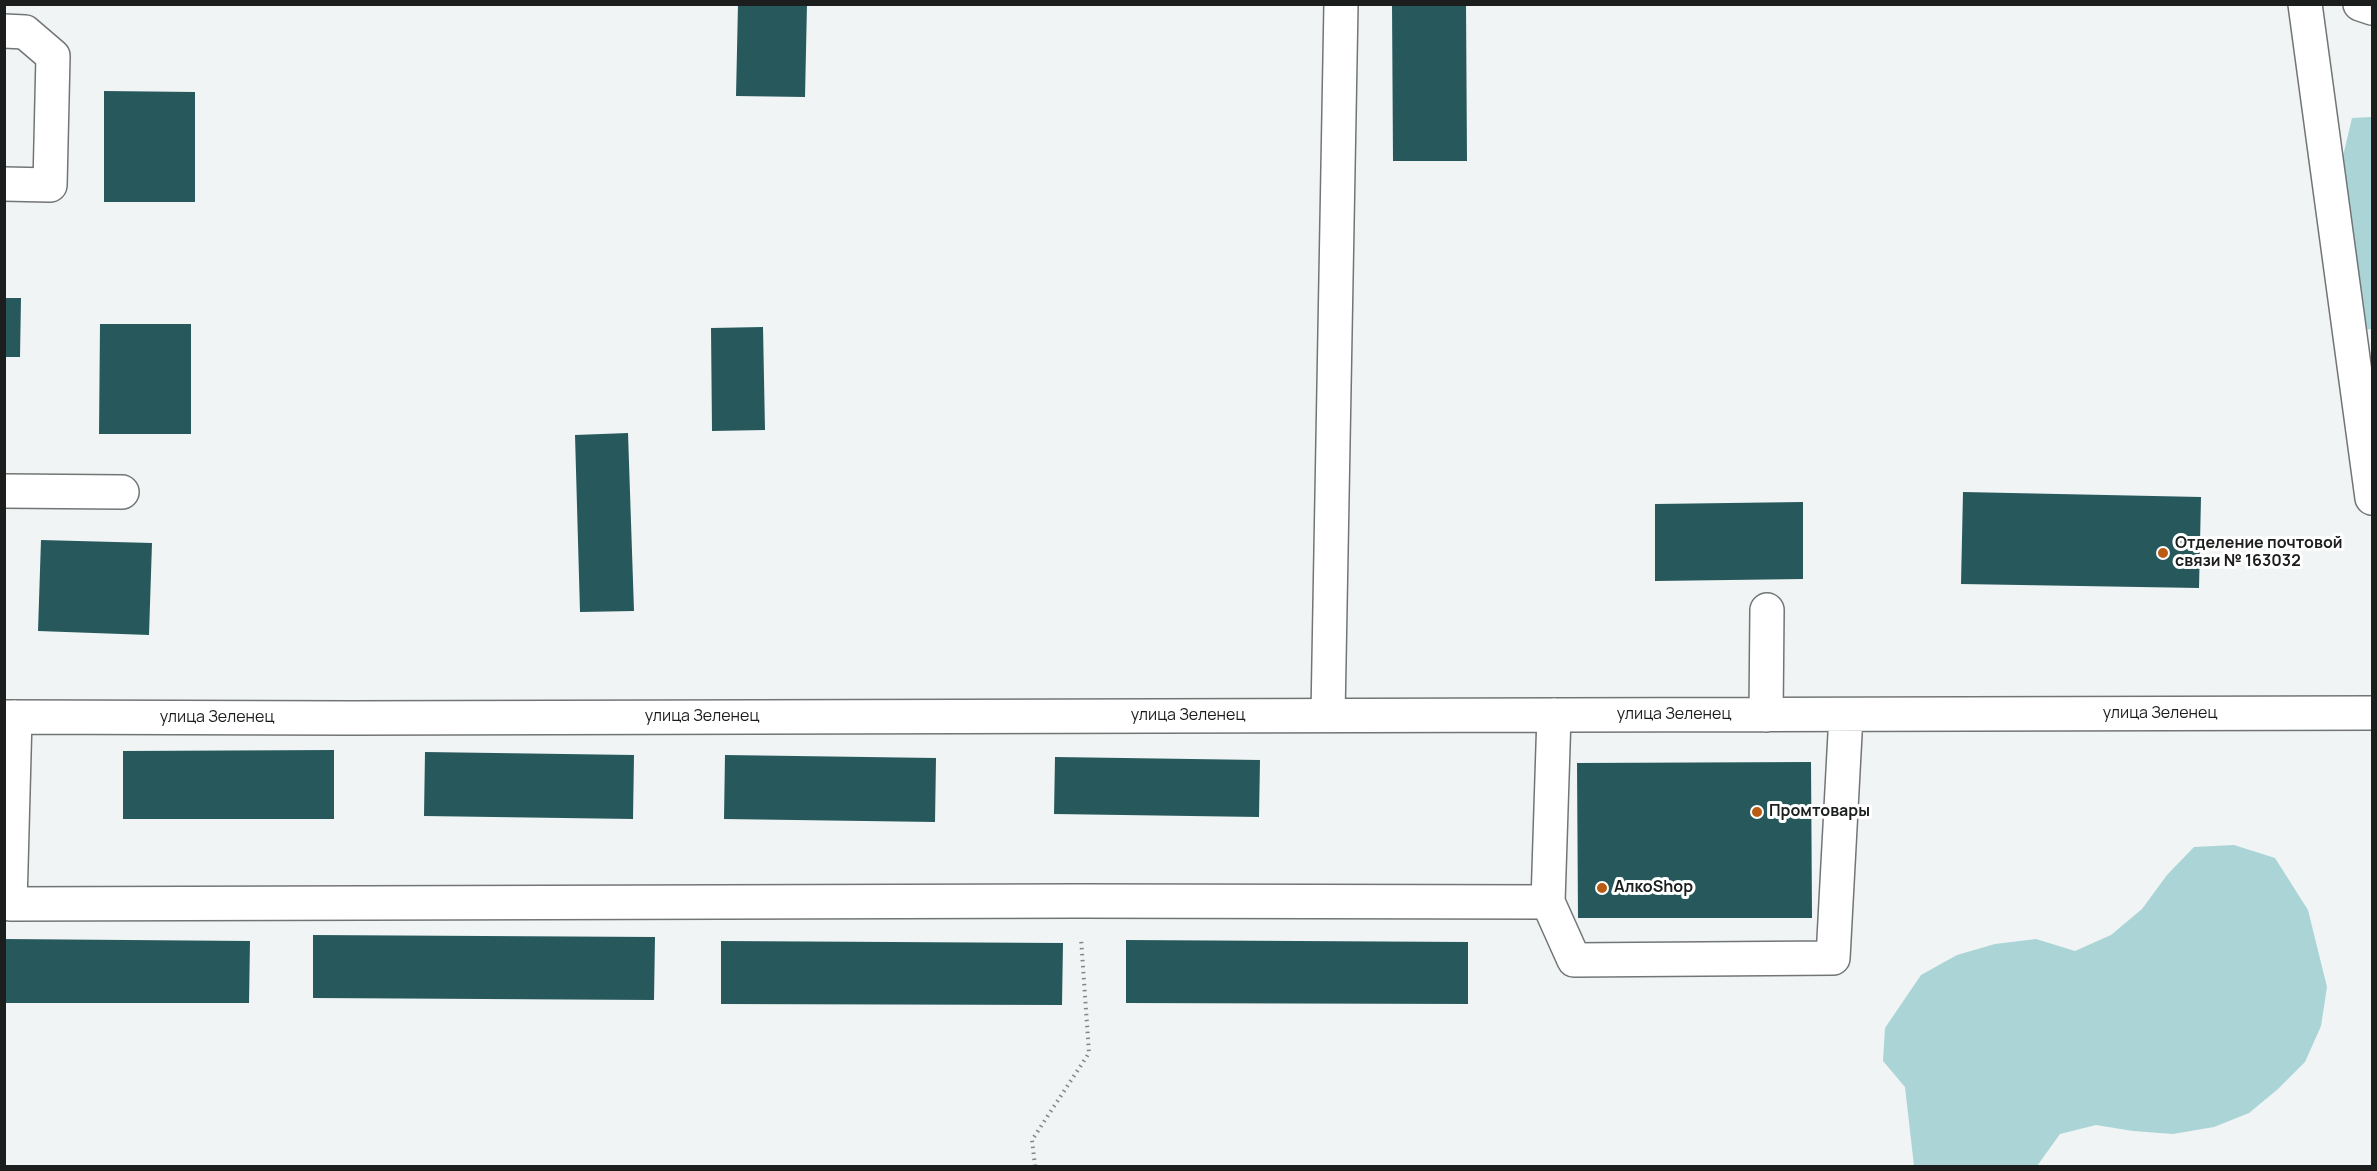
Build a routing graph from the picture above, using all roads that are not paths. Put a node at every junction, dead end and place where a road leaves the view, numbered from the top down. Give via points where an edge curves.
1 (1341, 4) edge
2 (2305, 4) edge
3 (2360, 4) edge
4 (2373, 8) edge
5 (4, 32) edge
6 (4, 184) edge
7 (4, 491) edge
8 (122, 492) dead end
9 (2373, 498) edge
10 (1767, 610) dead end
11 (2373, 713) edge
12 (1554, 715) junction
13 (1766, 715) junction
14 (1846, 715) junction
15 (1328, 716) junction
16 (10, 717) edge
17 (1548, 902) junction

1 - 15 street
2 - 9 street
3 - 4 street
5 - 6 street via 25,32 53,57 50,185
7 - 8 street
10 - 13 street
11 - 14 street, улица Зеленец
12 - 13 street, улица Зеленец
12 - 15 street, улица Зеленец
12 - 17 street
13 - 14 street, улица Зеленец
14 - 17 street via 1833,958 1574,960
15 - 16 street, улица Зеленец
16 - 17 street via 10,904

